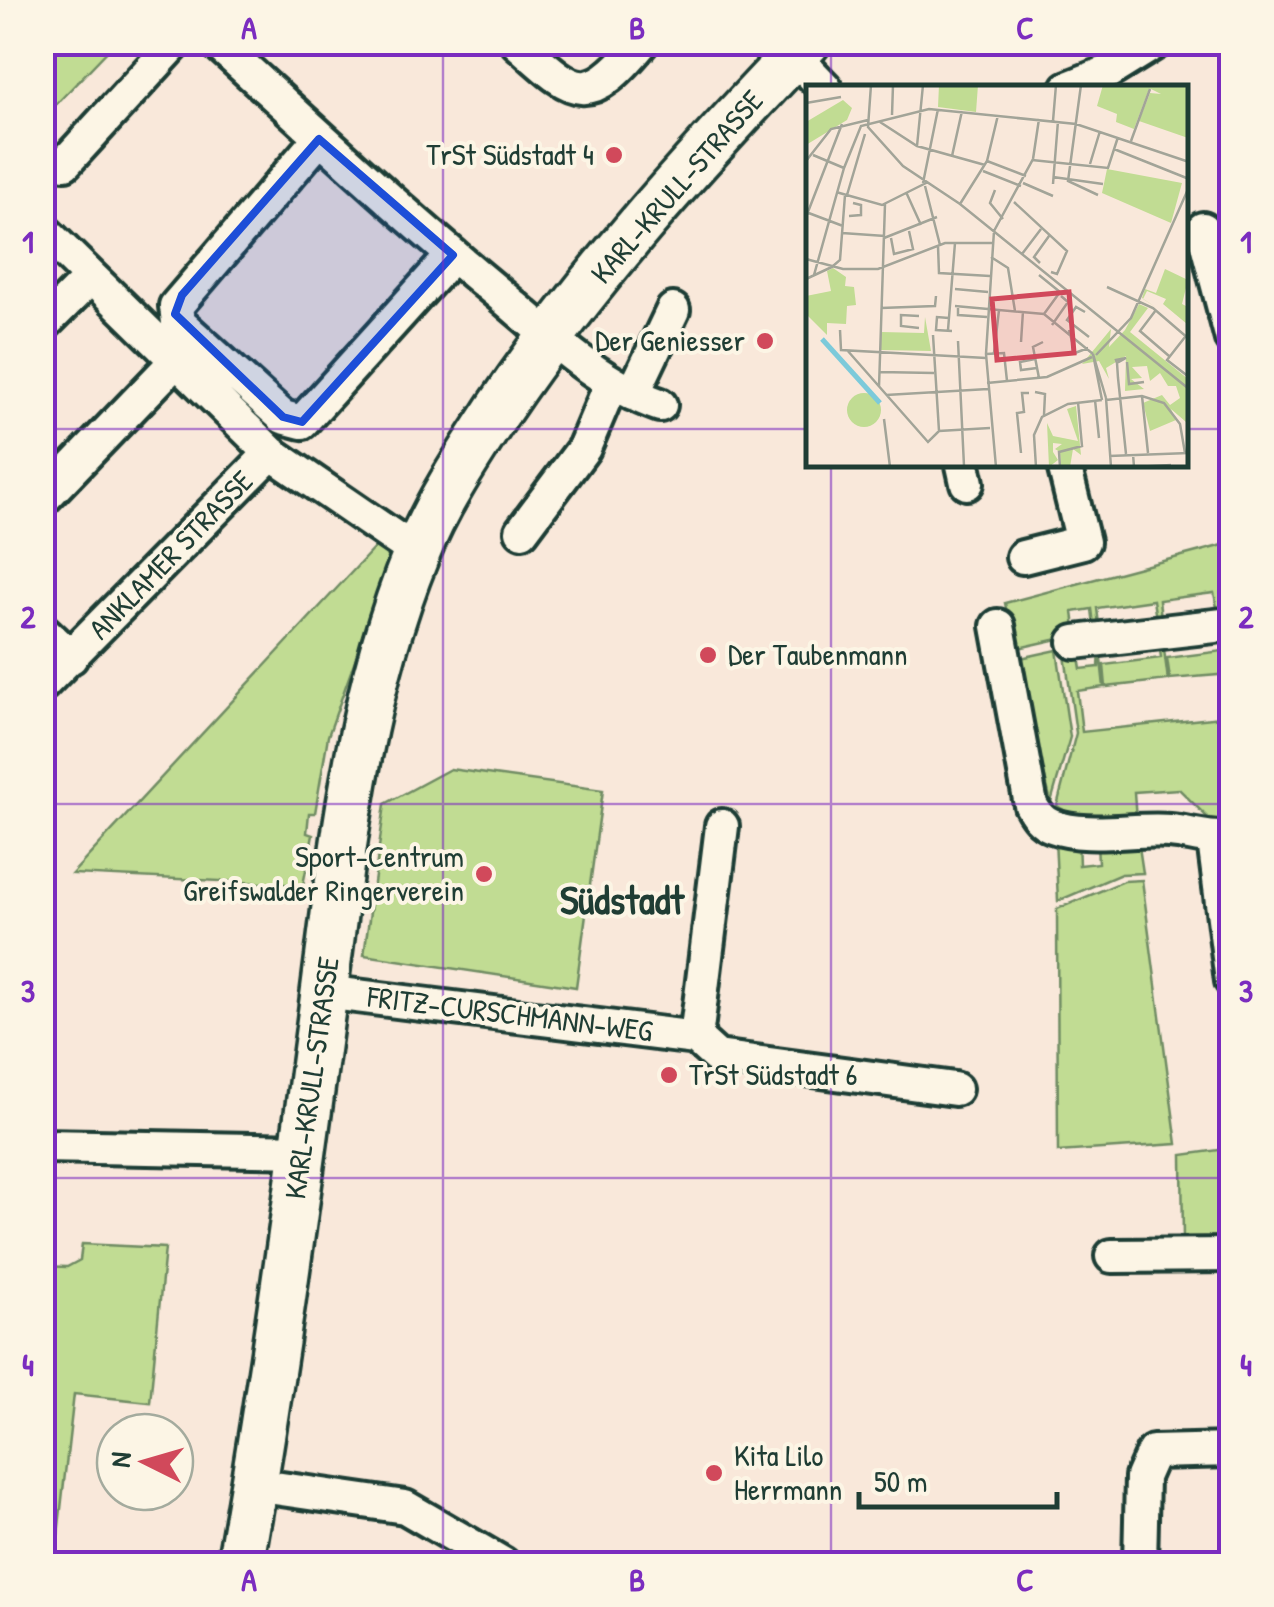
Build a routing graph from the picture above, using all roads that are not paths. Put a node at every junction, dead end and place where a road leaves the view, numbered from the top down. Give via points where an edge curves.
1 (176, 42) edge
2 (216, 42) edge
3 (517, 42) edge
4 (642, 42) edge
5 (1156, 42) edge
6 (809, 62) edge
7 (1076, 85) edge
8 (319, 139) junction
9 (65, 163) dead end
10 (1207, 228) edge
11 (42, 229) edge
12 (453, 255) junction
13 (90, 278) junction
14 (673, 310) dead end
15 (42, 326) edge
16 (549, 334) junction
17 (1232, 339) edge
18 (174, 363) junction
19 (635, 394) junction
20 (271, 453) junction
21 (1065, 468) edge
22 (42, 500) edge
23 (522, 532) dead end
24 (416, 553) junction
25 (1024, 557) dead end
26 (1232, 624) edge
27 (998, 626) dead end
28 (42, 630) edge
29 (1075, 642) dead end
30 (70, 657) junction
31 (42, 685) edge
32 (722, 826) dead end
33 (1223, 838) edge
34 (1232, 981) edge
35 (324, 992) junction
36 (696, 1038) junction
37 (955, 1088) dead end
38 (42, 1146) edge
39 (304, 1151) junction
40 (1232, 1255) edge
41 (1112, 1256) dead end
42 (1232, 1450) edge
43 (254, 1485) junction
44 (240, 1564) edge
45 (503, 1564) edge
46 (1140, 1564) edge

1 - 9 street
2 - 8 street
3 - 4 street via 565,84 586,89 604,82
5 - 7 street
6 - 16 street, KARL-KRULL-STRASSE via 693,164
8 - 12 street
8 - 12 street via 176,306 178,322 282,417 302,422
10 - 17 street
11 - 13 street, ANKLAMER STRASSE
12 - 16 street
13 - 15 street
13 - 18 street, ANKLAMER STRASSE
14 - 19 street
16 - 19 street
16 - 24 street, KARL-KRULL-STRASSE via 470,452
18 - 20 street, ANKLAMER STRASSE
18 - 22 street
19 - 23 street via 584,448
20 - 24 street, ANKLAMER STRASSE
20 - 30 street, ANKLAMER STRASSE
21 - 25 street via 1083,542
24 - 35 street, KARL-KRULL-STRASSE via 361,732
26 - 29 street
27 - 33 street via 1030,805 1038,817 1069,830
28 - 30 street, ANKLAMER STRASSE
30 - 31 street, ANKLAMER STRASSE
32 - 36 street, FRITZ-CURSCHMANN-WEG
33 - 34 street
35 - 36 street, FRITZ-CURSCHMANN-WEG
35 - 39 street, KARL-KRULL-STRASSE
36 - 37 street, FRITZ-CURSCHMANN-WEG via 717,1056
38 - 39 street
39 - 43 street, KARL-KRULL-STRASSE
40 - 41 street
42 - 46 street via 1153,1452 1142,1477
43 - 44 street, KARL-KRULL-STRASSE
43 - 45 street via 405,1507

